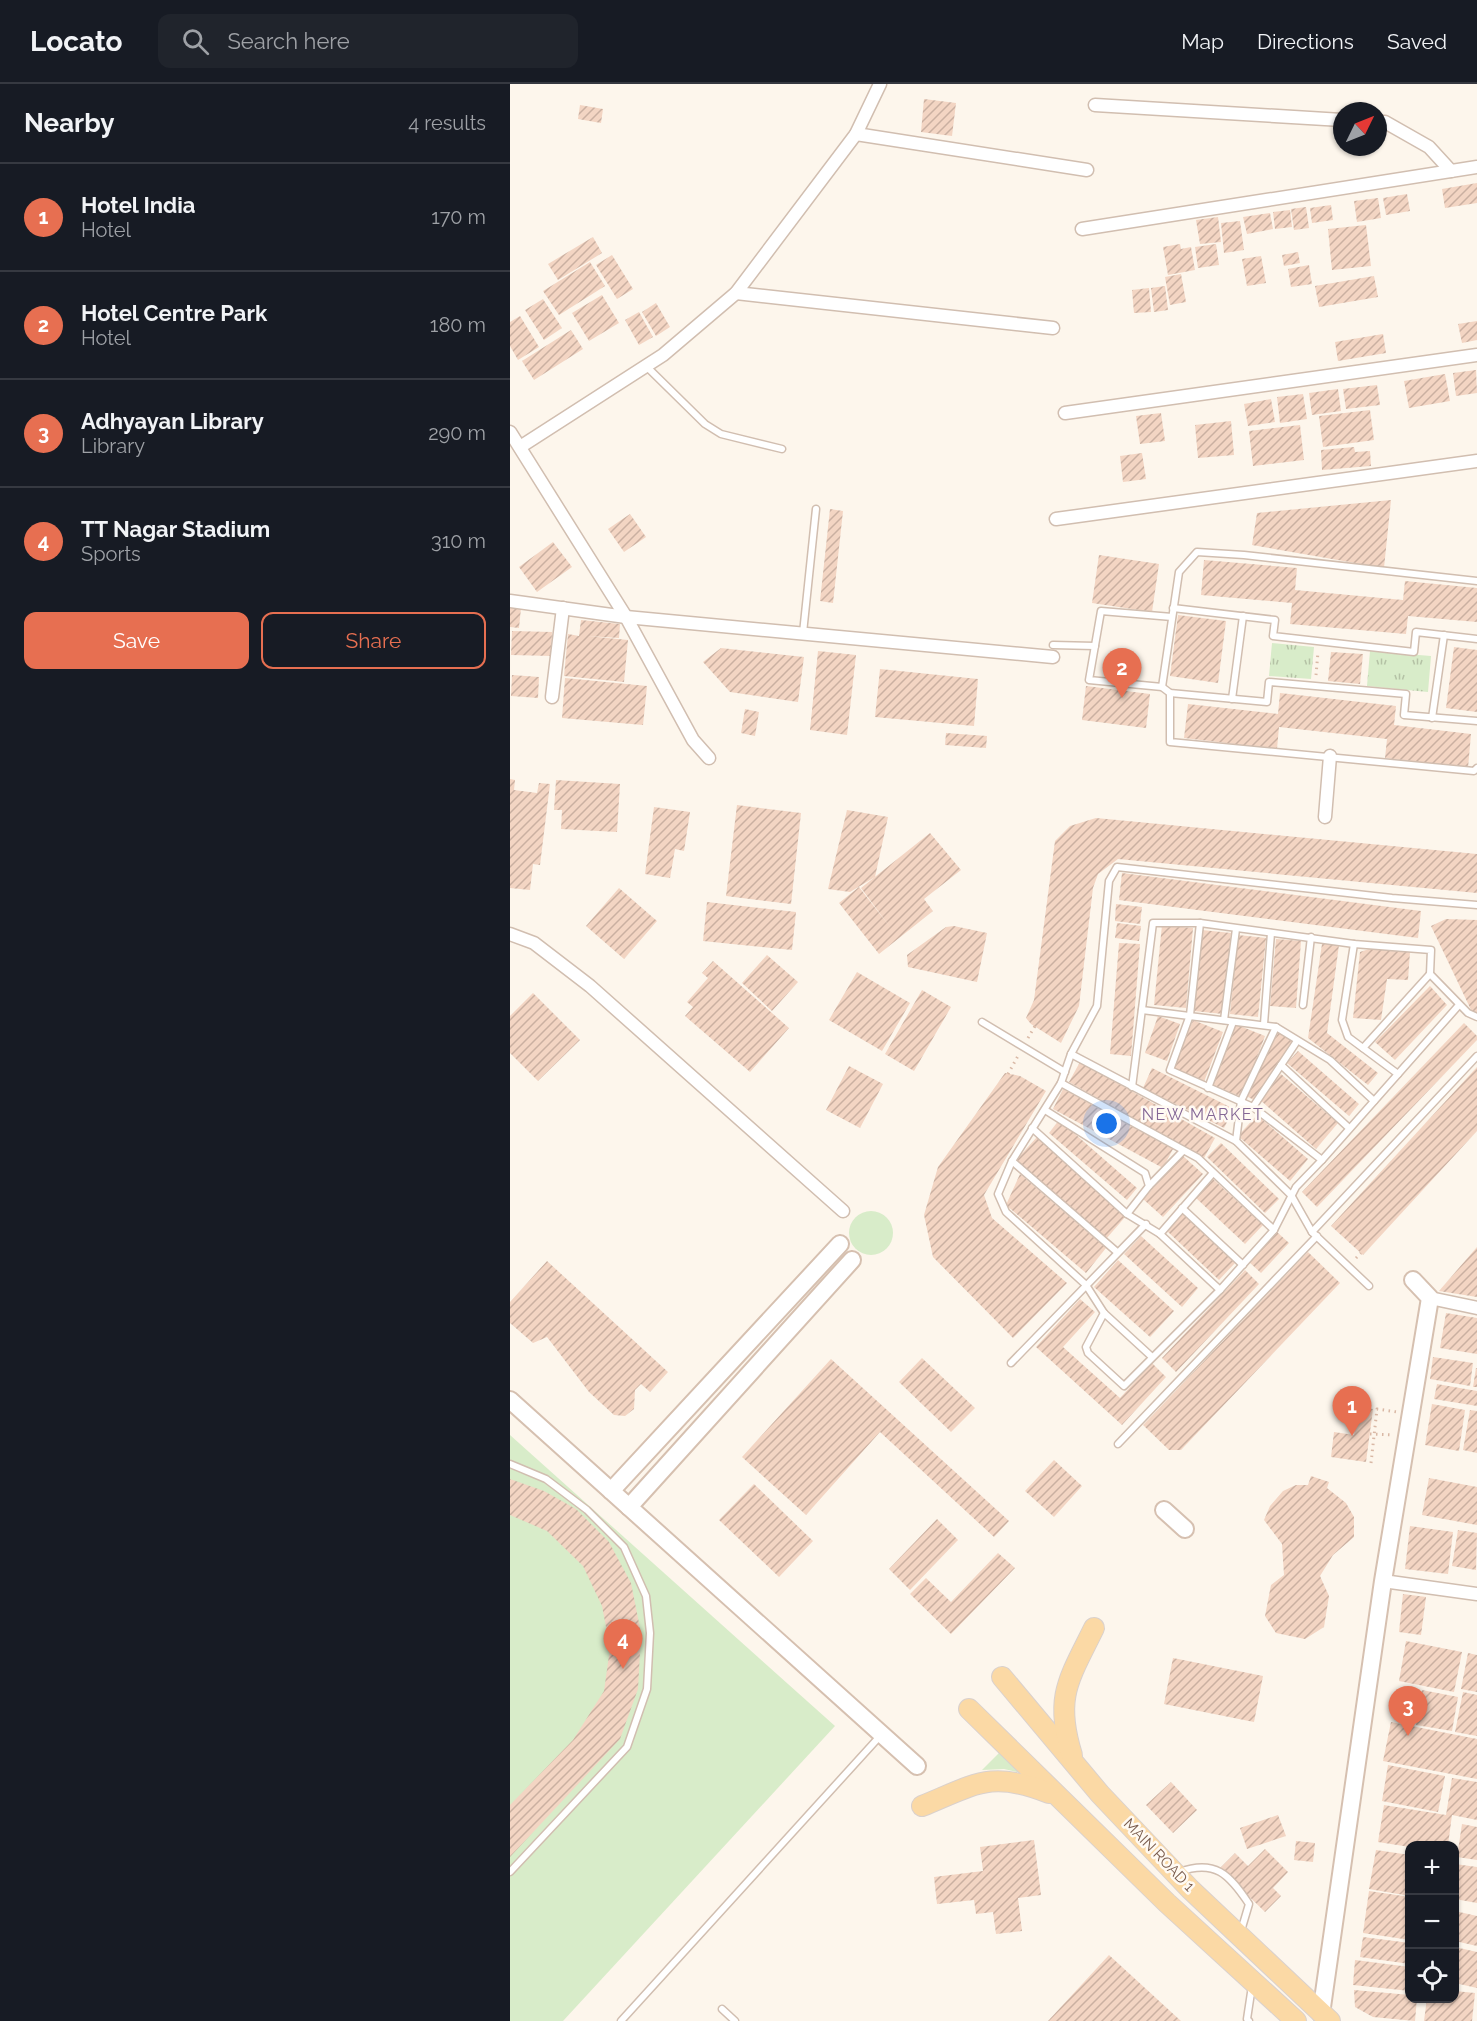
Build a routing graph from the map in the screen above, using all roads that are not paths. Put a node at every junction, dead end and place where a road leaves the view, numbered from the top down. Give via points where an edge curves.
1 (880, 84) edge
2 (1095, 105) dead end
3 (1333, 119) edge
4 (1387, 123) edge
5 (856, 135) junction
6 (1477, 167) edge
7 (1087, 170) dead end
8 (1451, 171) junction
9 (1082, 229) dead end
10 (736, 293) junction
11 (1053, 328) dead end
12 (1477, 355) edge
13 (646, 366) junction
14 (1065, 413) dead end
15 (510, 432) edge
16 (520, 447) junction
17 (782, 449) dead end
18 (1477, 461) edge
19 (816, 509) dead end
20 (1056, 519) dead end
21 (1477, 581) edge
22 (510, 601) edge
23 (563, 608) junction
24 (1173, 608) junction
25 (1172, 616) junction
26 (1243, 616) junction
27 (626, 617) junction
28 (803, 633) junction
29 (1444, 635) junction
30 (1477, 639) edge
31 (1095, 646) junction
32 (1053, 651) joint
33 (1162, 687) junction
34 (1170, 693) junction
35 (552, 697) dead end
36 (1232, 699) junction
37 (1432, 718) junction
38 (1477, 721) edge
39 (1330, 756) junction
40 (708, 759) dead end
41 (1477, 768) edge
42 (1325, 817) dead end
43 (1477, 905) edge
44 (1200, 923) junction
45 (1236, 930) junction
46 (1271, 933) junction
47 (510, 934) edge
48 (1311, 937) junction
49 (1354, 944) junction
50 (1430, 974) junction
51 (1303, 1005) dead end
52 (1459, 1005) junction
53 (1142, 1010) junction
54 (1190, 1015) junction
55 (1477, 1017) edge
56 (1224, 1020) junction
57 (1233, 1022) junction
58 (982, 1023) dead end
59 (1264, 1024) junction
60 (1276, 1027) junction
61 (1297, 1041) junction
62 (1363, 1048) junction
63 (1071, 1054) junction
64 (1477, 1056) edge
65 (1281, 1065) junction
66 (1065, 1072) junction
67 (1398, 1074) junction
68 (1060, 1083) junction
69 (1132, 1087) junction
70 (1208, 1088) junction
71 (1241, 1101) junction
72 (1374, 1101) junction
73 (1253, 1107) junction
74 (1045, 1110) junction
75 (1032, 1128) junction
76 (1350, 1128) junction
77 (1236, 1141) junction
78 (1183, 1151) junction
79 (1012, 1161) junction
80 (1322, 1161) junction
81 (1213, 1173) junction
82 (1149, 1186) junction
83 (1291, 1195) junction
84 (1182, 1208) junction
85 (843, 1211) dead end
86 (1126, 1214) junction
87 (1146, 1224) junction
88 (1274, 1230) junction
89 (1160, 1234) junction
90 (1314, 1234) junction
91 (840, 1244) dead end
92 (1117, 1251) junction
93 (852, 1260) dead end
94 (1243, 1265) junction
95 (1413, 1280) dead end
96 (1086, 1285) junction
97 (1369, 1286) dead end
98 (1220, 1290) junction
99 (1430, 1299) junction
100 (1477, 1308) edge
101 (1104, 1313) junction
102 (1152, 1357) junction
103 (1011, 1363) dead end
104 (510, 1400) edge
105 (1118, 1444) dead end
106 (510, 1464) edge
107 (611, 1491) junction
108 (629, 1507) junction
109 (1164, 1509) dead end
110 (1185, 1528) dead end
111 (1383, 1581) junction
112 (1477, 1594) edge
113 (1094, 1628) dead end
114 (1002, 1677) dead end
115 (969, 1709) dead end
116 (881, 1734) junction
117 (917, 1766) dead end
118 (1075, 1766) junction
119 (1054, 1796) junction
120 (922, 1806) dead end
121 (510, 1872) edge
122 (1175, 1873) junction
123 (1239, 1935) junction
124 (1252, 1979) junction
125 (722, 2009) dead end
126 (1325, 2017) edge
127 (621, 2021) edge
128 (735, 2021) edge
129 (1249, 2021) edge
130 (1296, 2021) edge

1 - 5 street
2 - 3 street
4 - 8 street via 1429,147
5 - 7 street
5 - 10 street
6 - 8 street
8 - 9 street
10 - 11 street
10 - 13 street
12 - 14 street
13 - 16 street
13 - 17 lane via 705,424 721,434
15 - 16 street
16 - 27 street
18 - 20 street
19 - 28 lane
21 - 24 lane via 1197,552 1179,573
22 - 23 street
23 - 27 street
23 - 35 street
24 - 25 lane
24 - 26 lane
25 - 31 lane via 1101,610
25 - 33 lane
26 - 29 lane via 1275,620 1273,636 1414,652 1416,632
26 - 36 lane
27 - 28 street
27 - 40 street via 693,740
28 - 32 street
29 - 30 lane
29 - 37 lane
31 - 32 lane
31 - 33 lane via 1089,680
33 - 34 lane
34 - 36 lane
34 - 39 lane via 1170,742
36 - 37 lane via 1268,702 1269,682 1406,694 1404,715
37 - 38 lane
39 - 41 lane via 1474,771
39 - 42 street
43 - 63 lane via 1117,867 1109,882 1097,1006
44 - 45 lane
44 - 53 lane via 1153,923
44 - 54 lane
45 - 46 lane
45 - 56 lane
46 - 48 lane
46 - 59 lane
47 - 85 street via 534,943 591,986
48 - 49 lane
48 - 51 lane
49 - 50 lane via 1431,950
49 - 62 lane via 1342,1020 1348,1037
50 - 52 lane
50 - 62 lane
52 - 55 lane
52 - 67 lane
53 - 54 lane
53 - 69 lane
54 - 56 lane
54 - 70 lane via 1170,1070
56 - 57 lane
57 - 59 lane
57 - 70 lane
58 - 66 lane
59 - 60 lane
60 - 61 lane
60 - 71 lane
61 - 65 lane
61 - 72 lane via 1330,1060
62 - 67 lane
63 - 66 lane
63 - 69 lane
64 - 90 lane
65 - 73 lane
65 - 76 lane
66 - 68 lane
67 - 72 lane
68 - 74 lane
68 - 78 lane
69 - 77 lane
70 - 71 lane
71 - 73 lane
71 - 77 lane
72 - 76 lane
73 - 80 lane
74 - 75 lane
74 - 82 lane via 1145,1173
75 - 79 lane
75 - 86 lane
76 - 80 lane
77 - 83 lane
78 - 81 lane via 1198,1158
78 - 82 lane
79 - 92 lane
79 - 96 lane via 998,1194 1006,1212
80 - 83 lane
81 - 84 lane
81 - 88 lane
82 - 86 lane
83 - 88 lane
83 - 90 lane
84 - 89 lane
84 - 94 lane
86 - 87 lane
87 - 89 lane
87 - 92 lane
88 - 94 lane
89 - 98 lane
90 - 97 lane
90 - 105 lane
91 - 107 street
92 - 96 lane
93 - 108 street
94 - 98 lane
95 - 99 street
96 - 101 lane
96 - 103 lane
98 - 102 lane
99 - 100 street
99 - 111 street
101 - 102 lane
101 - 102 lane via 1086,1347 1088,1353 1124,1386
104 - 107 street
106 - 121 lane via 546,1479 587,1510 624,1547 646,1596 650,1633 647,1689 627,1747
107 - 108 street
108 - 116 street
109 - 110 street
111 - 112 street
111 - 126 street
113 - 118 main road via 1067,1682 1064,1700 1064,1723
114 - 118 main road, MAIN ROAD 1
115 - 119 main road, MAIN ROAD 1
116 - 117 street
116 - 127 lane
118 - 122 main road, MAIN ROAD 1
119 - 120 main road via 1002,1779 982,1781
119 - 124 main road, MAIN ROAD 1
122 - 123 main road, MAIN ROAD 1
122 - 123 lane via 1199,1866 1219,1871 1249,1904
123 - 126 main road, MAIN ROAD 1
124 - 129 lane
124 - 130 main road, MAIN ROAD 1
125 - 128 lane

